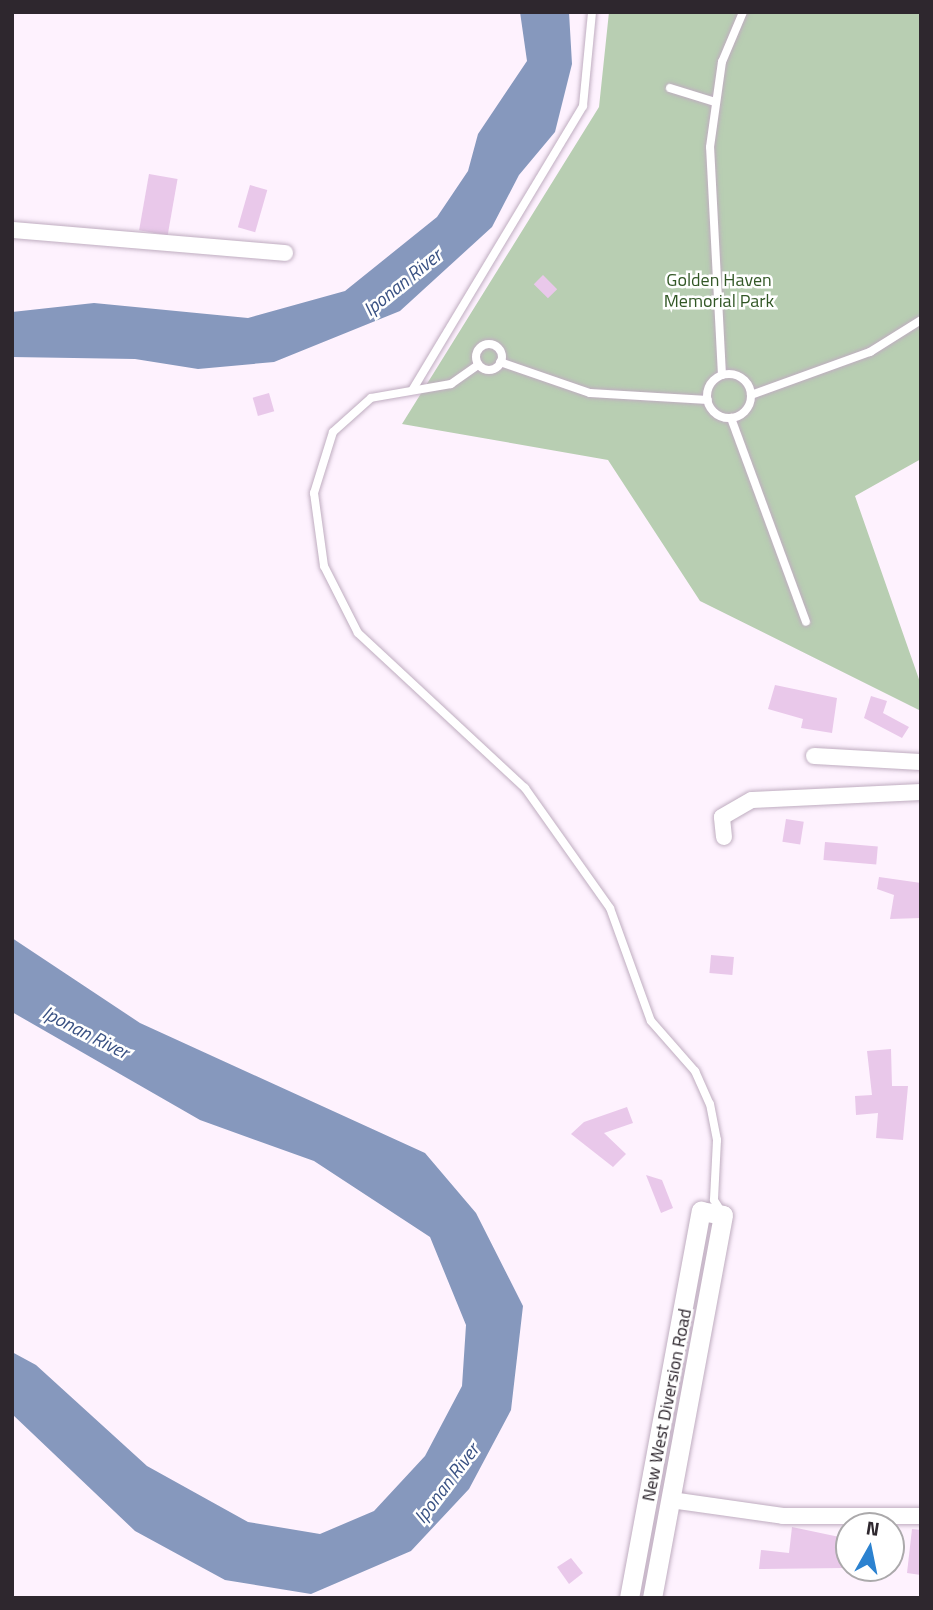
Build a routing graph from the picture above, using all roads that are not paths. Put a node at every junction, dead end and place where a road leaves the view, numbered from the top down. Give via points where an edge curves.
1 (592, 12) edge
2 (743, 12) edge
3 (670, 88) dead end
4 (715, 102) junction
5 (12, 230) edge
6 (285, 253) dead end
7 (921, 320) edge
8 (500, 362) junction
9 (478, 365) junction
10 (722, 375) junction
11 (413, 389) junction
12 (751, 395) junction
13 (708, 400) junction
14 (732, 418) junction
15 (806, 622) dead end
16 (814, 756) dead end
17 (921, 762) edge
18 (921, 792) edge
19 (724, 836) dead end
20 (713, 1209) junction
21 (671, 1500) junction
22 (921, 1516) edge
23 (629, 1598) edge
24 (652, 1598) edge

1 - 11 lane via 592,67 573,125 476,274
2 - 4 lane via 722,62
3 - 4 lane
4 - 10 lane via 711,208
5 - 6 street
7 - 12 lane via 870,352
8 - 9 lane via 490,369
8 - 9 lane via 500,350 485,344 476,353
8 - 13 lane via 590,393
9 - 11 lane via 451,384
10 - 12 lane via 741,378
10 - 13 lane via 712,383
11 - 20 lane via 371,397 351,411 322,453 314,493 324,566 358,633 525,788 610,908 651,1021 695,1071 710,1104 717,1140
12 - 14 lane via 743,413
13 - 14 lane via 719,415
14 - 15 lane
16 - 17 street
18 - 19 street via 752,800 722,817
20 - 21 street, New West Diversion Road
20 - 23 street, New West Diversion Road
21 - 22 street via 783,1516
21 - 24 street, New West Diversion Road

